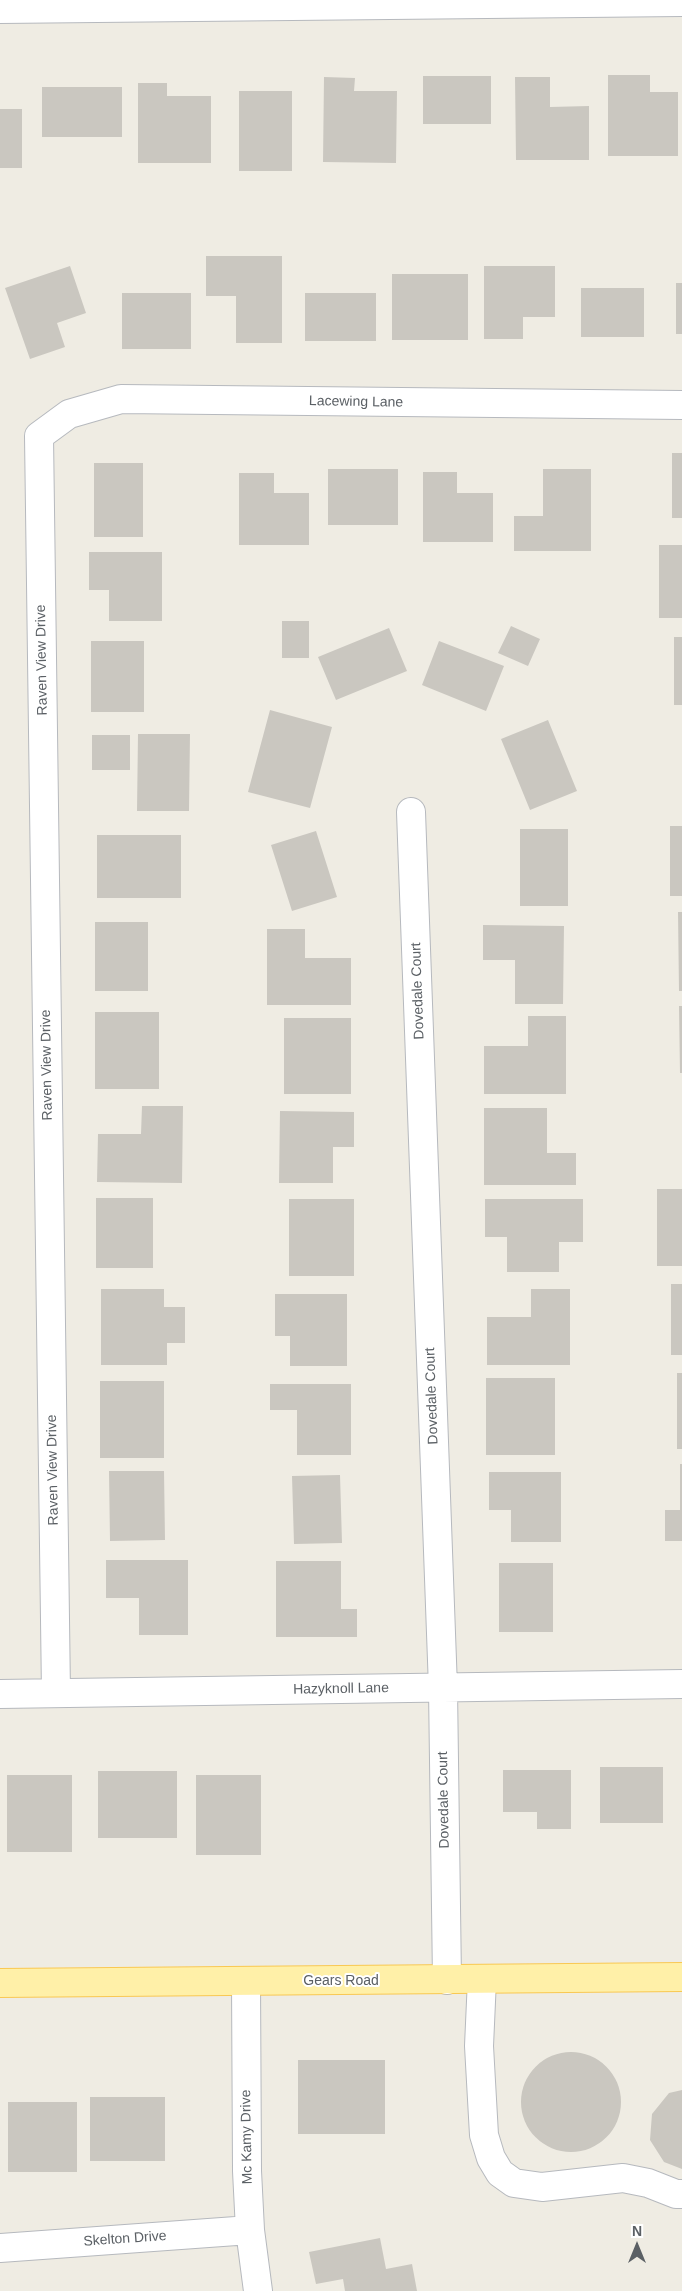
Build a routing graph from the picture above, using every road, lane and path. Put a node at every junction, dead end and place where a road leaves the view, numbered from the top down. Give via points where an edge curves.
1 (617, 1) edge
2 (682, 2) edge
3 (0, 9) edge
4 (682, 405) edge
5 (39, 436) joint
6 (411, 812) dead end
7 (682, 1684) edge
8 (443, 1688) junction
9 (56, 1693) junction
10 (0, 1694) edge
11 (682, 1976) edge
12 (482, 1979) junction
13 (447, 1980) junction
14 (246, 1981) junction
15 (0, 1983) edge
16 (682, 2194) edge
17 (250, 2230) junction
18 (0, 2248) edge
19 (258, 2291) edge

1 - 2 street
1 - 3 street
4 - 5 street, Lacewing Lane via 121,399 69,414
5 - 9 street, Raven View Drive
6 - 8 street, Dovedale Court
7 - 8 street, Hazyknoll Lane
8 - 9 street, Hazyknoll Lane
8 - 13 street, Dovedale Court
9 - 10 street, Hazyknoll Lane
11 - 12 main road, Gears Road
12 - 13 main road, Gears Road
12 - 16 street via 479,2046 484,2135 500,2173 514,2183 542,2187 623,2178
13 - 14 main road, Gears Road
14 - 15 main road, Gears Road
14 - 17 street, Mc Kamy Drive
17 - 18 street, Skelton Drive
17 - 19 street, Mc Kamy Drive

